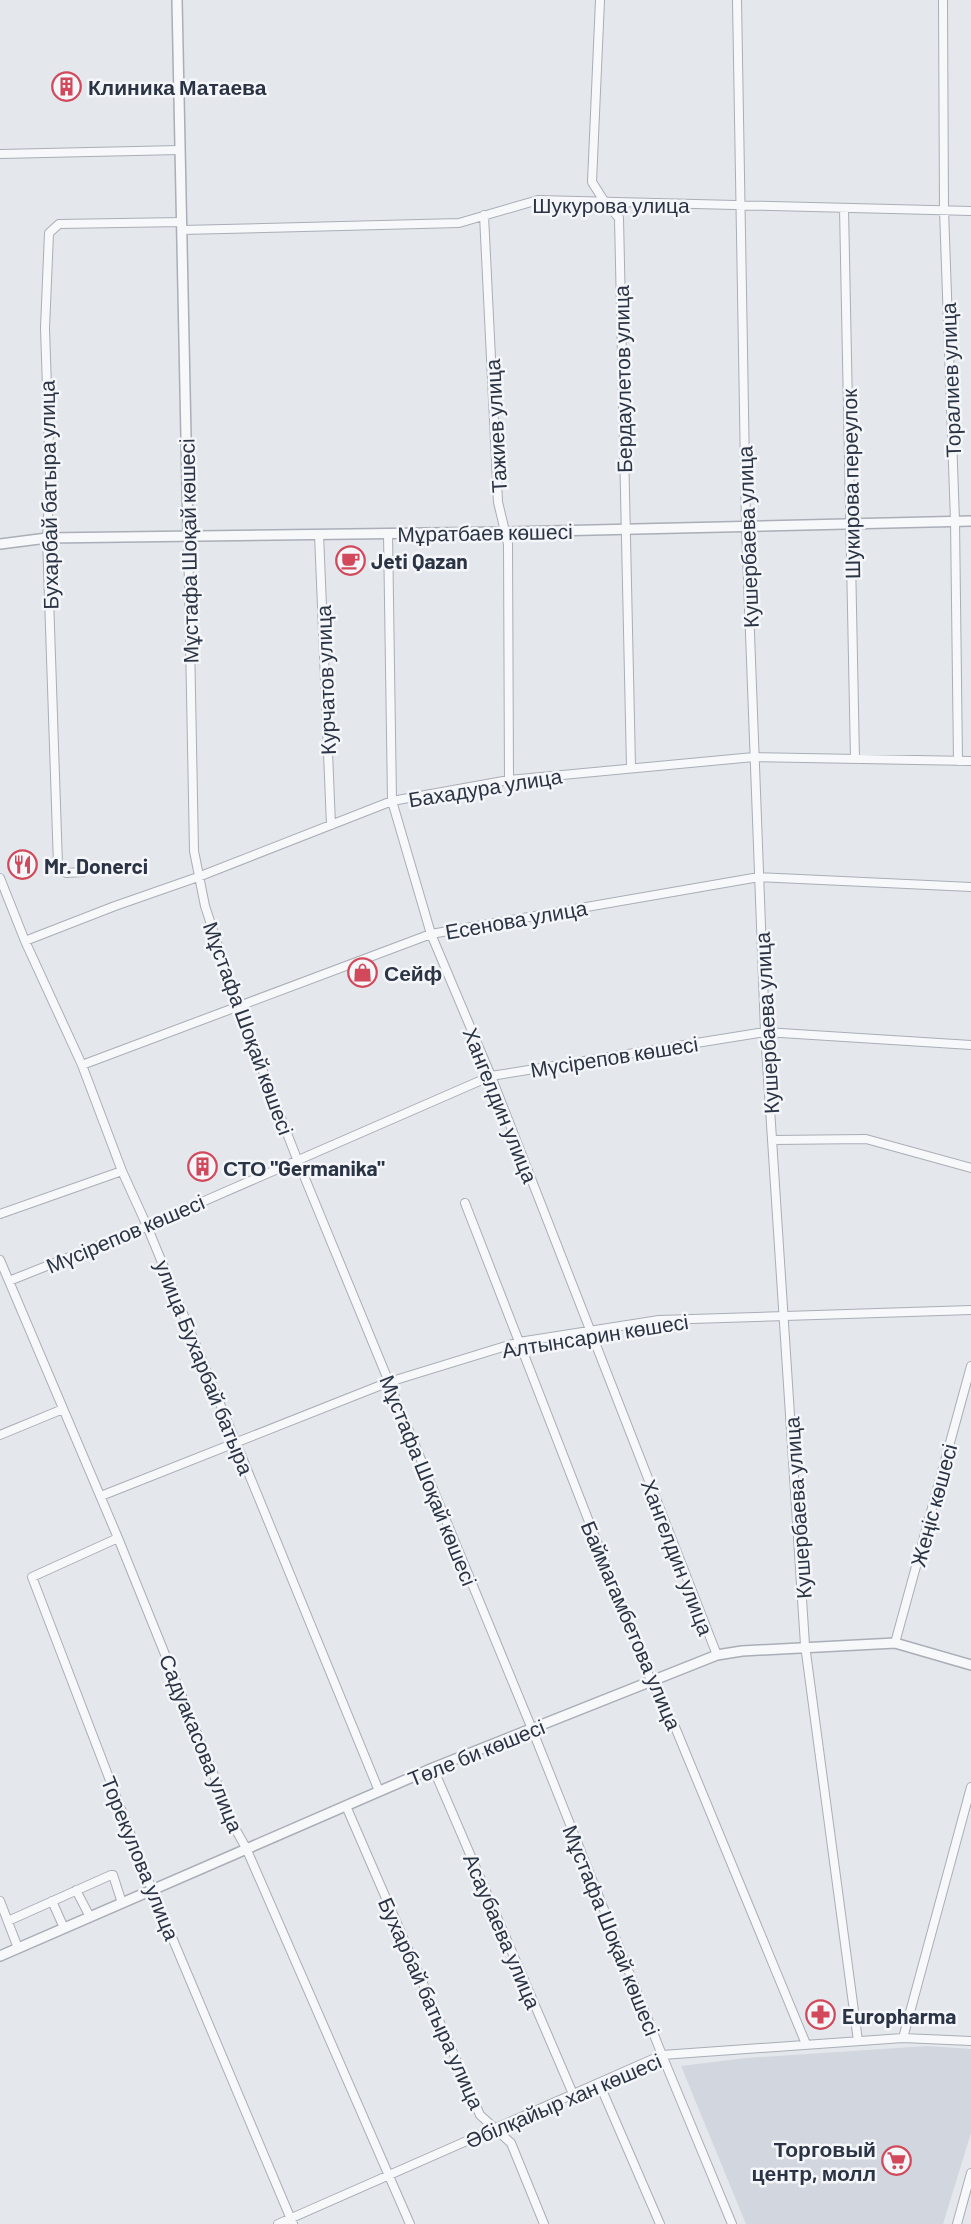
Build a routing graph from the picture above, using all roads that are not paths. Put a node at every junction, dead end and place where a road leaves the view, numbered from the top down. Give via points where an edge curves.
1 (177, 0) edge
2 (600, 0) edge
3 (737, 0) edge
4 (943, 0) edge
5 (180, 150) junction
6 (0, 154) edge
7 (604, 201) junction
8 (741, 205) junction
9 (844, 208) junction
10 (944, 210) junction
11 (971, 211) edge
12 (484, 215) junction
13 (182, 226) junction
14 (955, 521) junction
15 (971, 521) edge
16 (851, 525) junction
17 (746, 527) junction
18 (626, 529) junction
19 (506, 532) junction
20 (388, 533) junction
21 (319, 534) junction
22 (188, 535) junction
23 (47, 538) junction
24 (0, 544) edge
25 (754, 757) junction
26 (855, 759) junction
27 (958, 761) junction
28 (971, 761) edge
29 (631, 767) junction
30 (509, 780) junction
31 (392, 801) junction
32 (331, 825) junction
33 (83, 872) dead end
34 (198, 877) junction
35 (759, 877) junction
36 (0, 878) edge
37 (971, 887) edge
38 (431, 933) junction
39 (25, 941) junction
40 (238, 1007) junction
41 (765, 1032) junction
42 (971, 1045) edge
43 (82, 1065) junction
44 (491, 1076) junction
45 (773, 1140) junction
46 (297, 1159) junction
47 (971, 1168) edge
48 (122, 1171) junction
49 (465, 1203) dead end
50 (0, 1214) edge
51 (147, 1226) junction
52 (0, 1260) edge
53 (9, 1281) junction
54 (971, 1310) edge
55 (785, 1316) junction
56 (590, 1331) junction
57 (519, 1342) junction
58 (971, 1366) edge
59 (389, 1382) junction
60 (63, 1409) junction
61 (0, 1436) edge
62 (236, 1443) junction
63 (100, 1496) junction
64 (118, 1538) junction
65 (895, 1643) junction
66 (806, 1647) junction
67 (717, 1655) junction
68 (971, 1665) edge
69 (651, 1681) junction
70 (532, 1729) junction
71 (433, 1768) junction
72 (971, 1787) edge
73 (379, 1791) junction
74 (346, 1806) junction
75 (246, 1848) junction
76 (76, 1890) junction
77 (152, 1890) junction
78 (0, 1901) edge
79 (52, 1901) junction
80 (122, 1902) junction
81 (90, 1917) junction
82 (8, 1921) junction
83 (64, 1928) junction
84 (18, 1948) junction
85 (0, 1956) edge
86 (903, 2038) junction
87 (858, 2041) junction
88 (971, 2041) edge
89 (806, 2044) junction
90 (662, 2055) junction
91 (600, 2082) junction
92 (573, 2094) junction
93 (495, 2128) junction
94 (971, 2173) edge
95 (389, 2175) junction
96 (292, 2221) edge
97 (278, 2224) edge
98 (410, 2224) edge
99 (544, 2224) edge
100 (660, 2224) edge
101 (732, 2224) edge
102 (957, 2224) edge

1 - 5 street, Мұстафа Шоқай көшесі
2 - 7 street, Бердаулетов улица via 592,182
3 - 8 street, Кушербаева улица
4 - 10 street, Торалиев улица
5 - 6 street
5 - 13 street, Мұстафа Шоқай көшесі
7 - 8 street, Шукурова улица
7 - 12 street, Шукурова улица via 538,200
7 - 18 street, Бердаулетов улица via 619,218
8 - 9 street, Шукурова улица
8 - 17 street, Кушербаева улица
9 - 10 street, Шукурова улица
9 - 16 street, Шукирова переулок
10 - 11 street, Шукурова улица
10 - 14 street, Торалиев улица
12 - 13 street, Шукурова улица via 459,223
12 - 19 street, Тажиев улица via 498,502
13 - 22 street, Мұстафа Шоқай көшесі
13 - 23 street, Бухарбай батыра улица via 59,224 49,233 45,328 50,477
14 - 15 street, Мұратбаев көшесі
14 - 16 street, Мұратбаев көшесі
14 - 27 street, Торалиев улица
16 - 17 street, Мұратбаев көшесі
16 - 26 street, Шукирова переулок
17 - 18 street, Мұратбаев көшесі
17 - 25 street, Кушербаева улица
18 - 19 street, Мұратбаев көшесі
18 - 29 street, Бердаулетов улица
19 - 20 street, Мұратбаев көшесі
19 - 30 street, Тажиев улица
20 - 21 street, Мұратбаев көшесі
20 - 31 street, Хангелдин улица
21 - 22 street, Мұратбаев көшесі
21 - 32 street, Курчатов улица
22 - 23 street, Мұратбаев көшесі
22 - 34 street, Мұстафа Шоқай көшесі via 194,851
23 - 24 street, Мұратбаев көшесі
23 - 33 street, Бухарбай батыра улица via 58,865 66,873
25 - 26 street, Бахадура улица
25 - 29 street, Бахадура улица
25 - 35 street, Кушербаева улица
26 - 27 street, Бахадура улица
27 - 28 street, Бахадура улица
29 - 30 street, Бахадура улица
30 - 31 street, Бахадура улица
31 - 32 street, Бахадура улица
31 - 38 street, Хангелдин улица
32 - 34 street, Бахадура улица
34 - 39 street, Бахадура улица
34 - 40 street, Мұстафа Шоқай көшесі
35 - 37 street, Есенова улица
35 - 38 street, Есенова улица
35 - 41 street, Кушербаева улица
36 - 39 street, улица Бухарбай батыра
38 - 40 street, Есенова улица
38 - 44 street, Хангелдин улица
39 - 43 street, улица Бухарбай батыра
40 - 43 street, Есенова улица
40 - 46 street, Мұстафа Шоқай көшесі
41 - 42 street, Мүсірепов көшесі
41 - 44 street, Мүсірепов көшесі
41 - 45 street, Кушербаева улица
43 - 48 street, улица Бухарбай батыра
44 - 46 street, Мүсірепов көшесі
44 - 56 street, Хангелдин улица
45 - 47 street via 866,1139
45 - 55 street, Кушербаева улица
46 - 51 street, Мүсірепов көшесі
46 - 59 street, Мұстафа Шоқай көшесі
48 - 50 street
48 - 51 street, улица Бухарбай батыра
49 - 57 street, Баймагамбетова улица
51 - 53 street, Мүсірепов көшесі
51 - 62 street, улица Бухарбай батыра
52 - 53 street, Садуакасова улица
53 - 60 street, Садуакасова улица
54 - 55 street, Алтынсарин көшесі
55 - 56 street, Алтынсарин көшесі via 659,1320
55 - 66 street, Кушербаева улица
56 - 57 street, Алтынсарин көшесі
56 - 67 street, Хангелдин улица
57 - 59 street, Алтынсарин көшесі
57 - 69 street, Баймагамбетова улица
58 - 65 street, Жеңіс көшесі
59 - 62 street, Алтынсарин көшесі
59 - 70 street, Мұстафа Шоқай көшесі
60 - 61 street
60 - 63 street, Садуакасова улица
62 - 63 street, Алтынсарин көшесі
62 - 73 street, улица Бухарбай батыра
63 - 64 street, Садуакасова улица
64 - 75 street, Садуакасова улица
64 - 77 street, Торекулова улица via 32,1577
65 - 66 street, Төле би көшесі
65 - 68 street, Төле би көшесі
66 - 67 street, Төле би көшесі
66 - 87 street, Кушербаева улица
67 - 69 street, Төле би көшесі
69 - 70 street, Төле би көшесі
69 - 89 street, Баймагамбетова улица via 675,1727
70 - 71 street, Төле би көшесі
70 - 90 street, Мұстафа Шоқай көшесі
71 - 73 street, Төле би көшесі
71 - 92 street, Асаубаева улица
72 - 86 street
73 - 74 street, Төле би көшесі
74 - 75 street, Төле би көшесі
74 - 93 street, Бухарбай батыра улица via 480,2115
75 - 77 street, Төле би көшесі
75 - 95 street, Садуакасова улица
76 - 79 street
76 - 80 street via 113,1875
76 - 81 street
77 - 80 street, Төле би көшесі
77 - 96 street, Торекулова улица
78 - 82 street
79 - 82 street
79 - 83 street
80 - 81 street, Төле би көшесі
81 - 83 street, Төле би көшесі
82 - 84 street
83 - 84 street, Төле би көшесі
84 - 85 street, Төле би көшесі
86 - 87 street, Әбілқайыр хан көшесі
86 - 88 street, Әбілқайыр хан көшесі
87 - 89 street, Әбілқайыр хан көшесі
89 - 90 street, Әбілқайыр хан көшесі
90 - 91 street, Әбілқайыр хан көшесі
90 - 101 street, Мұстафа Шоқай көшесі
91 - 92 street, Әбілқайыр хан көшесі
91 - 100 street
92 - 93 street, Әбілқайыр хан көшесі
93 - 95 street, Әбілқайыр хан көшесі
93 - 99 street, Бухарбай батыра улица via 511,2143
94 - 102 street
95 - 96 street, Әбілқайыр хан көшесі
95 - 98 street, Садуакасова улица
96 - 97 street, Әбілқайыр хан көшесі

